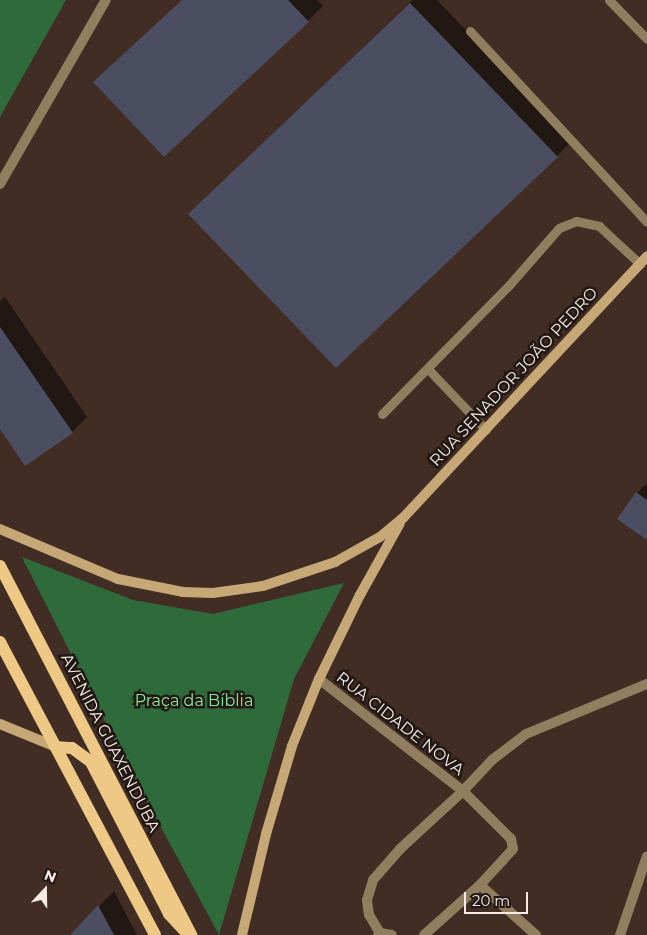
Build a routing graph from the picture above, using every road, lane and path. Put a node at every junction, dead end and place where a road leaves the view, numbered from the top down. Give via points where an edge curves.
1 (106, 0) edge
2 (609, 0) edge
3 (470, 32) dead end
4 (647, 39) edge
5 (0, 184) edge
6 (647, 222) edge
7 (643, 260) edge
8 (428, 369) junction
9 (382, 414) dead end
10 (486, 430) junction
11 (403, 518) junction
12 (0, 529) edge
13 (0, 566) edge
14 (0, 642) edge
15 (319, 679) junction
16 (647, 684) edge
17 (0, 724) edge
18 (56, 747) junction
19 (464, 792) junction
20 (647, 856) edge
21 (480, 885) junction
22 (379, 934) edge
23 (155, 935) edge
24 (190, 935) edge
25 (242, 935) edge
26 (392, 935) edge
27 (424, 935) edge
28 (536, 935) edge
29 (620, 935) edge

1 - 5 street
2 - 4 lane
3 - 6 lane
7 - 8 lane via 600,226 576,221 559,228
7 - 10 main road, RUA SENADOR JOÃO PEDRO
8 - 9 lane
8 - 10 lane
10 - 11 main road, RUA SENADOR JOÃO PEDRO
11 - 12 main road, RUA SENADOR JOÃO PEDRO via 380,537 335,562 263,586 213,593 183,592 118,579
11 - 15 main road, RUA SENADOR JOÃO PEDRO via 360,595
13 - 24 main road, AVENIDA GUAXENDUBA
14 - 18 main road
15 - 19 street, RUA CIDADE NOVA
15 - 25 main road, RUA SENADOR JOÃO PEDRO via 292,746 266,834
16 - 19 street via 526,734 492,760
17 - 18 main road
18 - 23 main road
18 - 24 main road via 72,748 92,762 170,914
19 - 21 street, RUA CIDADE NOVA via 501,826 511,839 513,849
19 - 22 street, RUA CIDADE NOVA via 400,849 373,880 367,900 369,915
20 - 29 street
21 - 27 street, RUA CIDADE NOVA
21 - 28 street
22 - 26 street, RUA CIDADE NOVA

